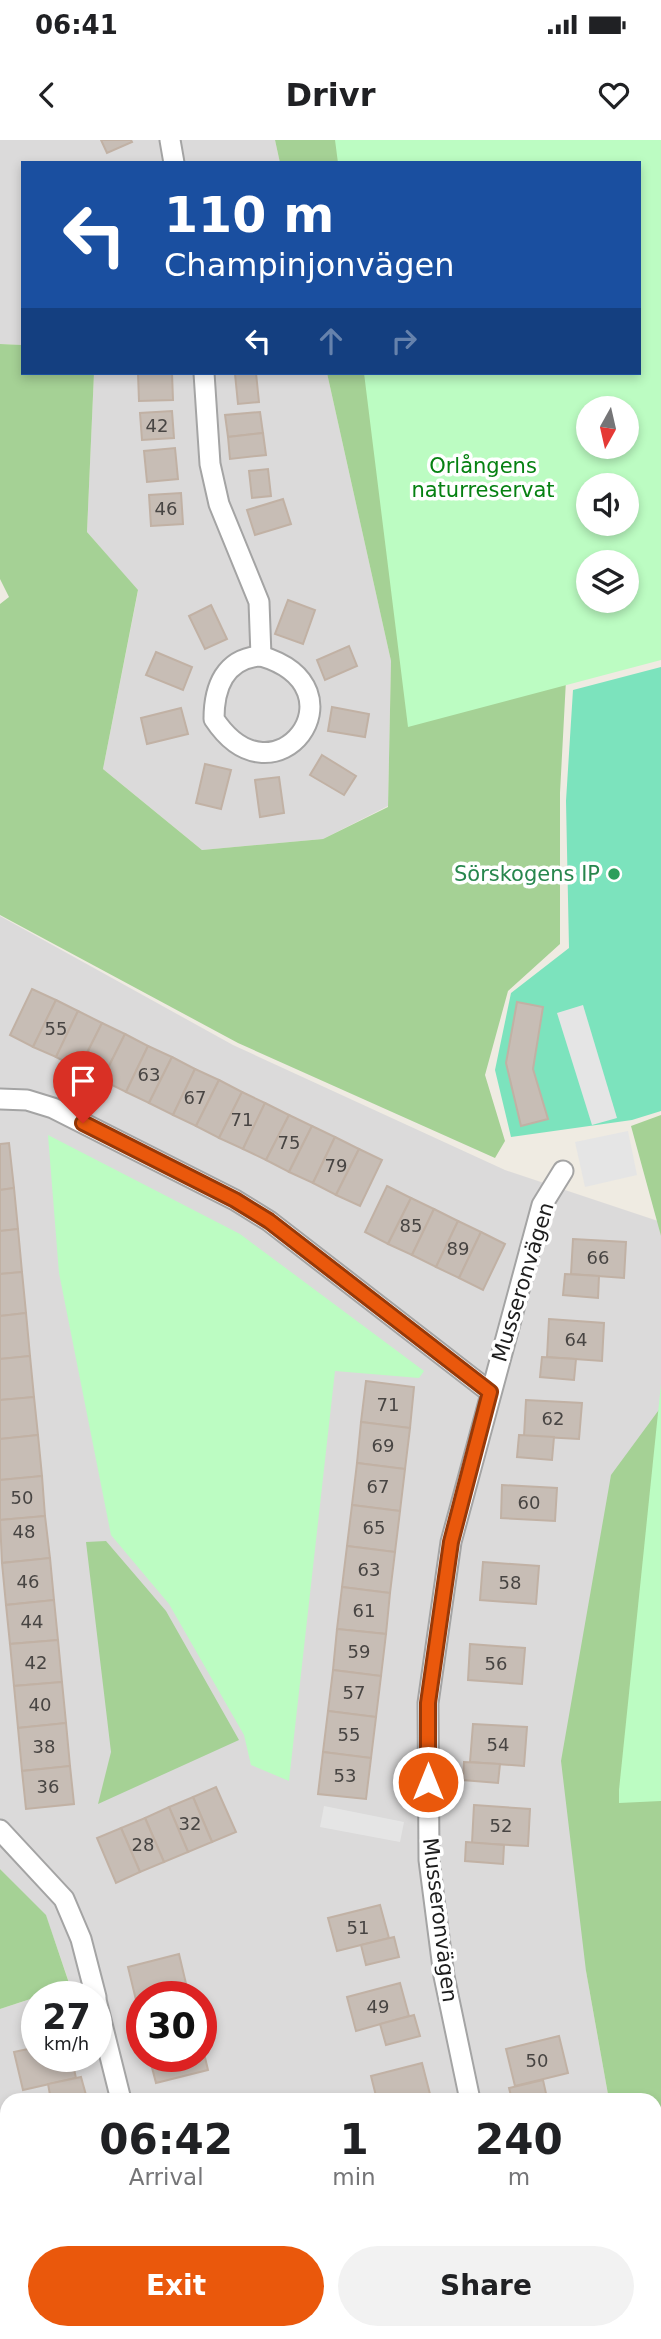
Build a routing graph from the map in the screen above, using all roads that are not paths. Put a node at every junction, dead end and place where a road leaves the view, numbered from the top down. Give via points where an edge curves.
1 (170, 140) edge
2 (174, 161) edge
3 (204, 375) edge
4 (261, 656) junction
5 (0, 1099) edge
6 (563, 1171) dead end
7 (490, 1392) junction
8 (0, 1830) edge
9 (92, 1981) edge
10 (112, 2063) edge
11 (119, 2093) edge
12 (469, 2093) edge

1 - 2 street
3 - 4 street via 210,464 219,504 259,602
4 - 4 street via 233,665 221,680 214,699 214,719 236,746 257,753 278,752 304,731 311,715 309,693 299,675 283,662
5 - 7 street via 27,1100 52,1108 235,1200 269,1221
6 - 7 street, Musseronvägen via 542,1205
7 - 12 street, Musseronvägen via 451,1542 428,1703 429,1860 444,1976
8 - 9 street via 64,1899
10 - 11 street

